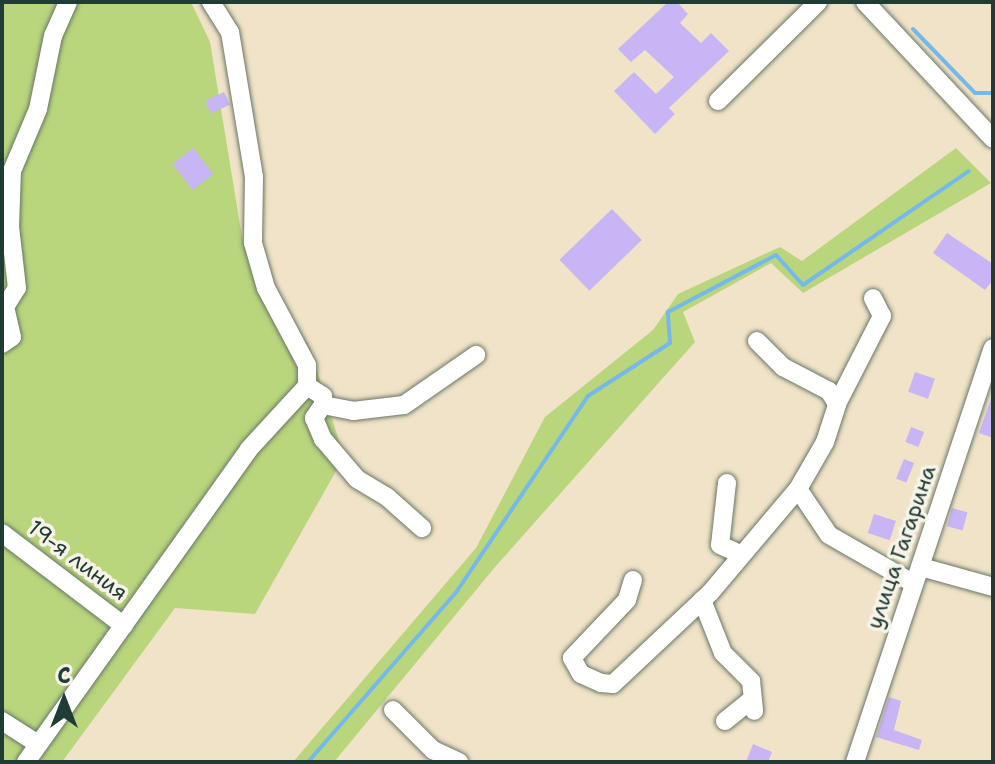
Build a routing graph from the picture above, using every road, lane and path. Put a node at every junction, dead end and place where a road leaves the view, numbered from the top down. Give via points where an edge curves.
1 (68, 2) edge
2 (211, 2) edge
3 (818, 2) edge
4 (865, 2) edge
5 (718, 101) dead end
6 (993, 139) edge
7 (6, 228) edge
8 (873, 298) dead end
9 (4, 307) edge
10 (757, 341) dead end
11 (2, 344) edge
12 (993, 348) edge
13 (476, 355) dead end
14 (307, 386) junction
15 (837, 404) junction
16 (323, 405) junction
17 (727, 483) dead end
18 (798, 489) junction
19 (422, 528) dead end
20 (2, 533) edge
21 (740, 554) junction
22 (916, 574) junction
23 (633, 580) dead end
24 (993, 587) edge
25 (702, 600) junction
26 (124, 626) junction
27 (393, 710) dead end
28 (2, 721) edge
29 (725, 721) dead end
30 (38, 744) junction
31 (26, 762) edge
32 (459, 762) edge
33 (855, 762) edge

1 - 7 street via 53,36 38,109 12,171
2 - 14 street via 230,32 254,177 253,243 266,288 307,365
3 - 5 street
4 - 6 street
7 - 9 street via 17,288
8 - 15 street via 882,316
9 - 11 street via 12,337
10 - 15 street via 783,367 829,391
12 - 22 street, улица Гагарина
13 - 16 street via 404,405 353,411
14 - 16 street via 323,396
14 - 26 street via 249,449
15 - 18 street via 825,442
16 - 19 street via 314,418 323,439 357,479
17 - 21 street via 720,545
18 - 21 street
18 - 22 street via 829,535
20 - 26 street, 19-я линия
21 - 25 street
22 - 24 street
22 - 33 street, улица Гагарина
23 - 25 street via 627,600 572,658 581,674 601,683 613,684
25 - 29 street via 723,653 751,681 753,705
26 - 30 street
27 - 32 street via 433,750
28 - 30 street
30 - 31 street

